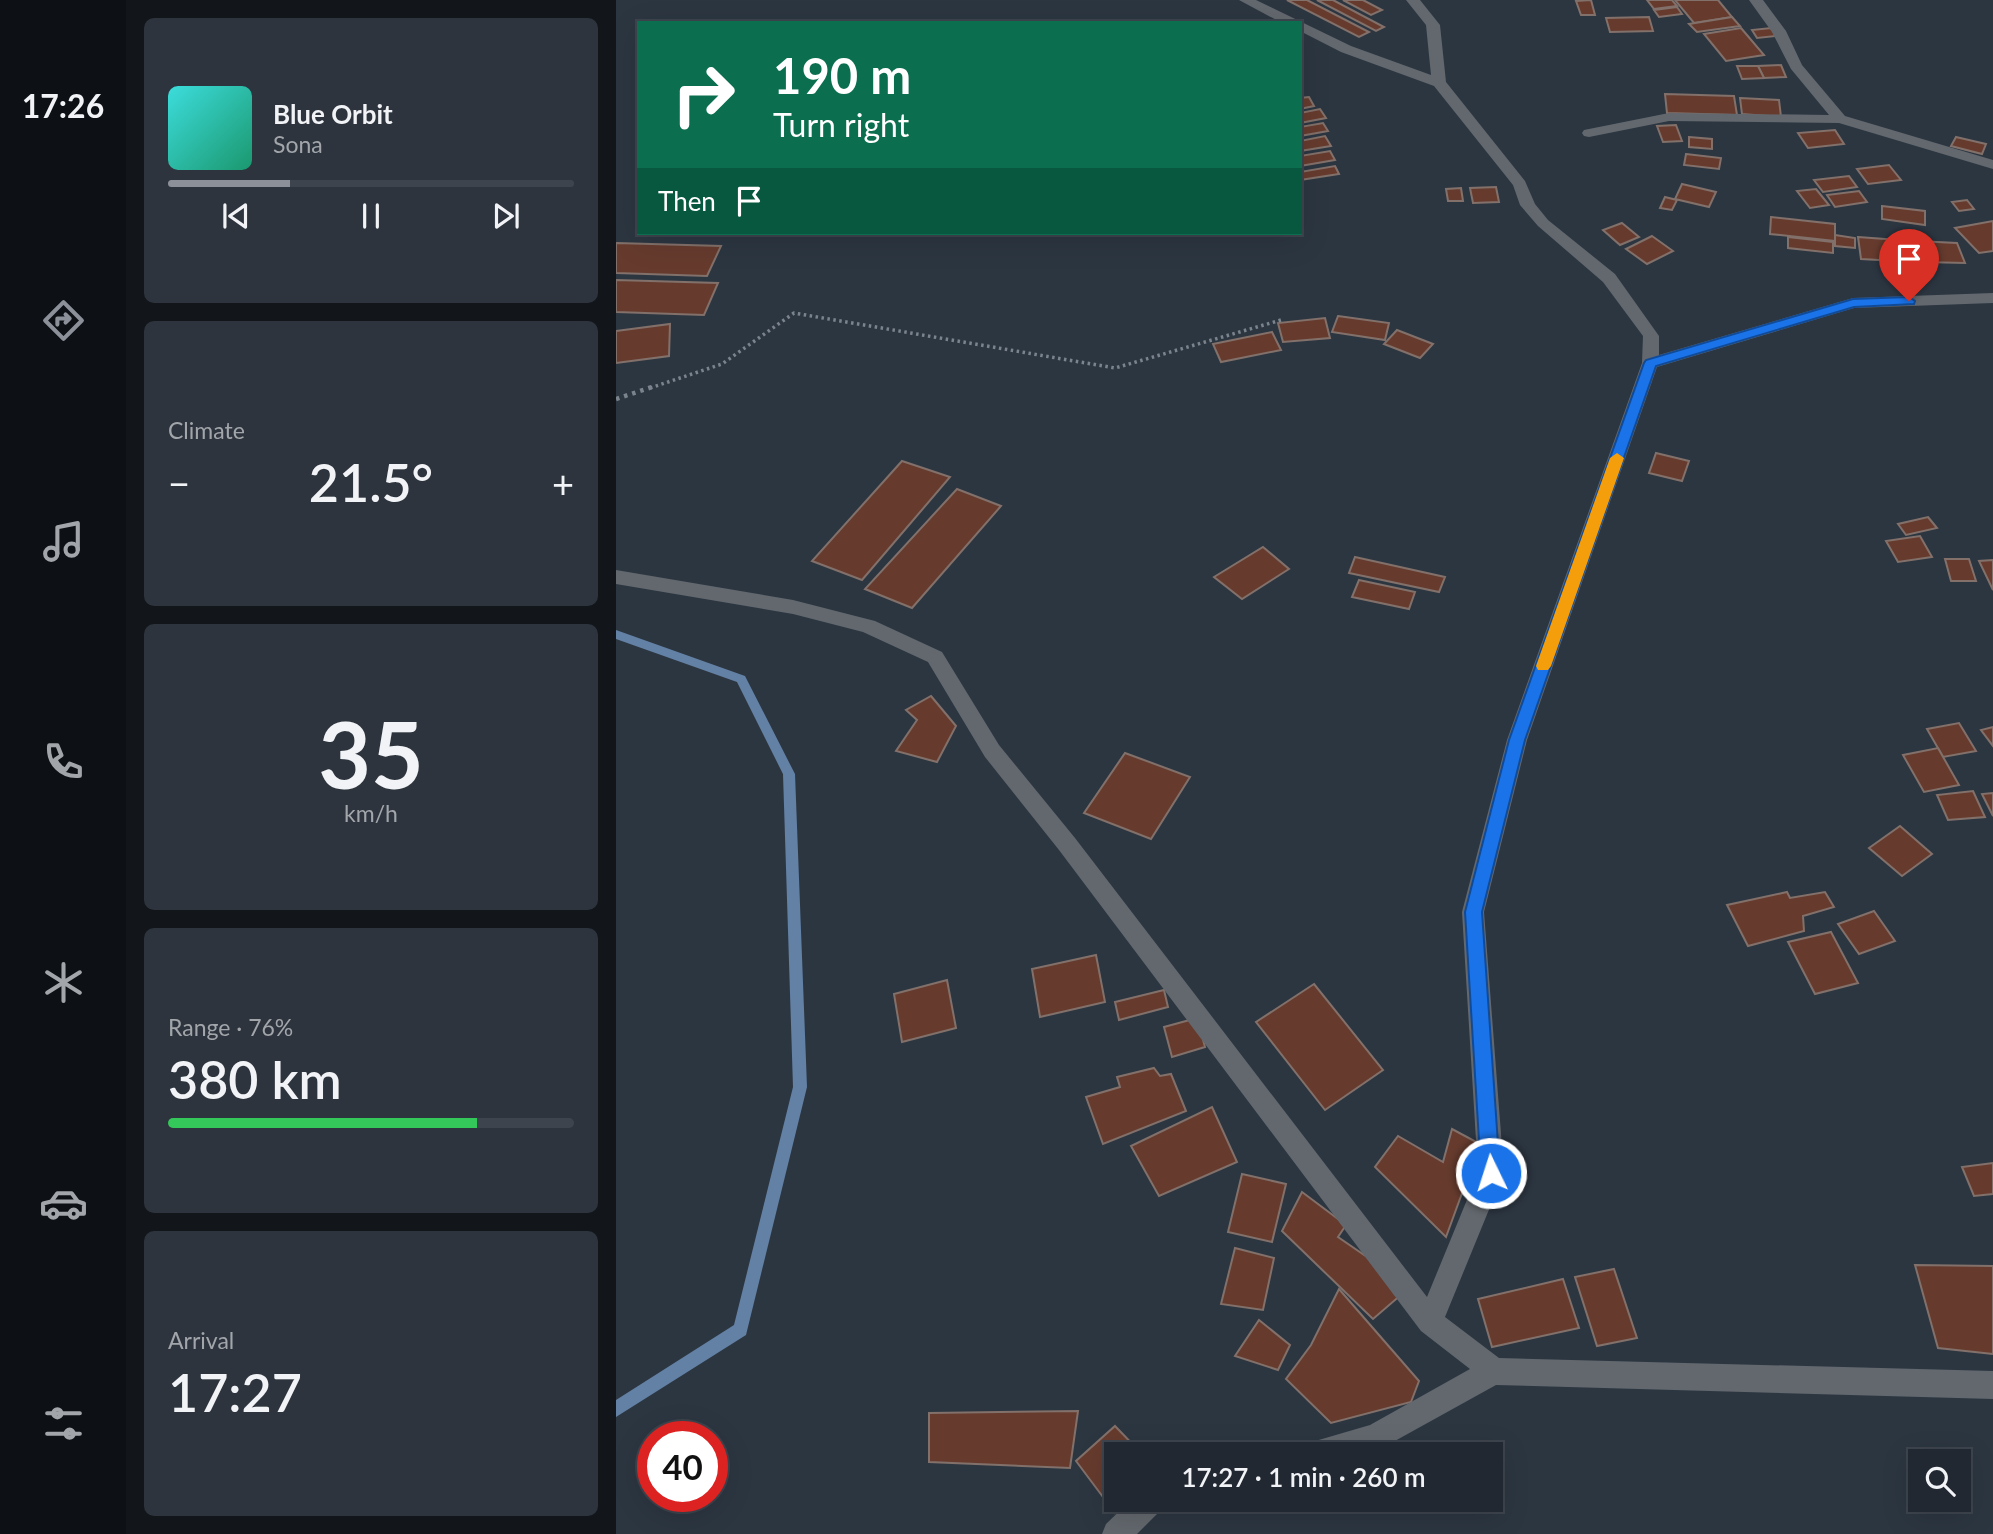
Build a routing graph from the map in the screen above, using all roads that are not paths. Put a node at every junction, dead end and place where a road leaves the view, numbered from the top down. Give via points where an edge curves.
1 (1246, 0) edge
2 (1413, 0) edge
3 (1756, 0) edge
4 (1289, 21) edge
5 (1302, 27) edge
6 (1439, 83) junction
7 (1840, 119) junction
8 (1589, 133) dead end
9 (1993, 165) edge
10 (1993, 298) edge
11 (1650, 363) junction
12 (616, 577) edge
13 (1430, 1321) junction
14 (1494, 1371) junction
15 (1993, 1385) edge
16 (1360, 1442) edge
17 (1139, 1512) edge
18 (1116, 1534) edge

1 - 4 street
2 - 6 street via 1433,25
3 - 7 street via 1779,31 1796,66
5 - 6 street via 1346,49
6 - 11 street via 1520,184 1542,223 1615,286 1651,335
7 - 8 street via 1670,117
7 - 9 street
10 - 11 street via 1853,303
11 - 13 street via 1517,740 1473,912 1491,1173
12 - 13 street via 793,607 868,626 935,657 992,751
13 - 14 street
14 - 15 street
14 - 16 street
17 - 18 street

